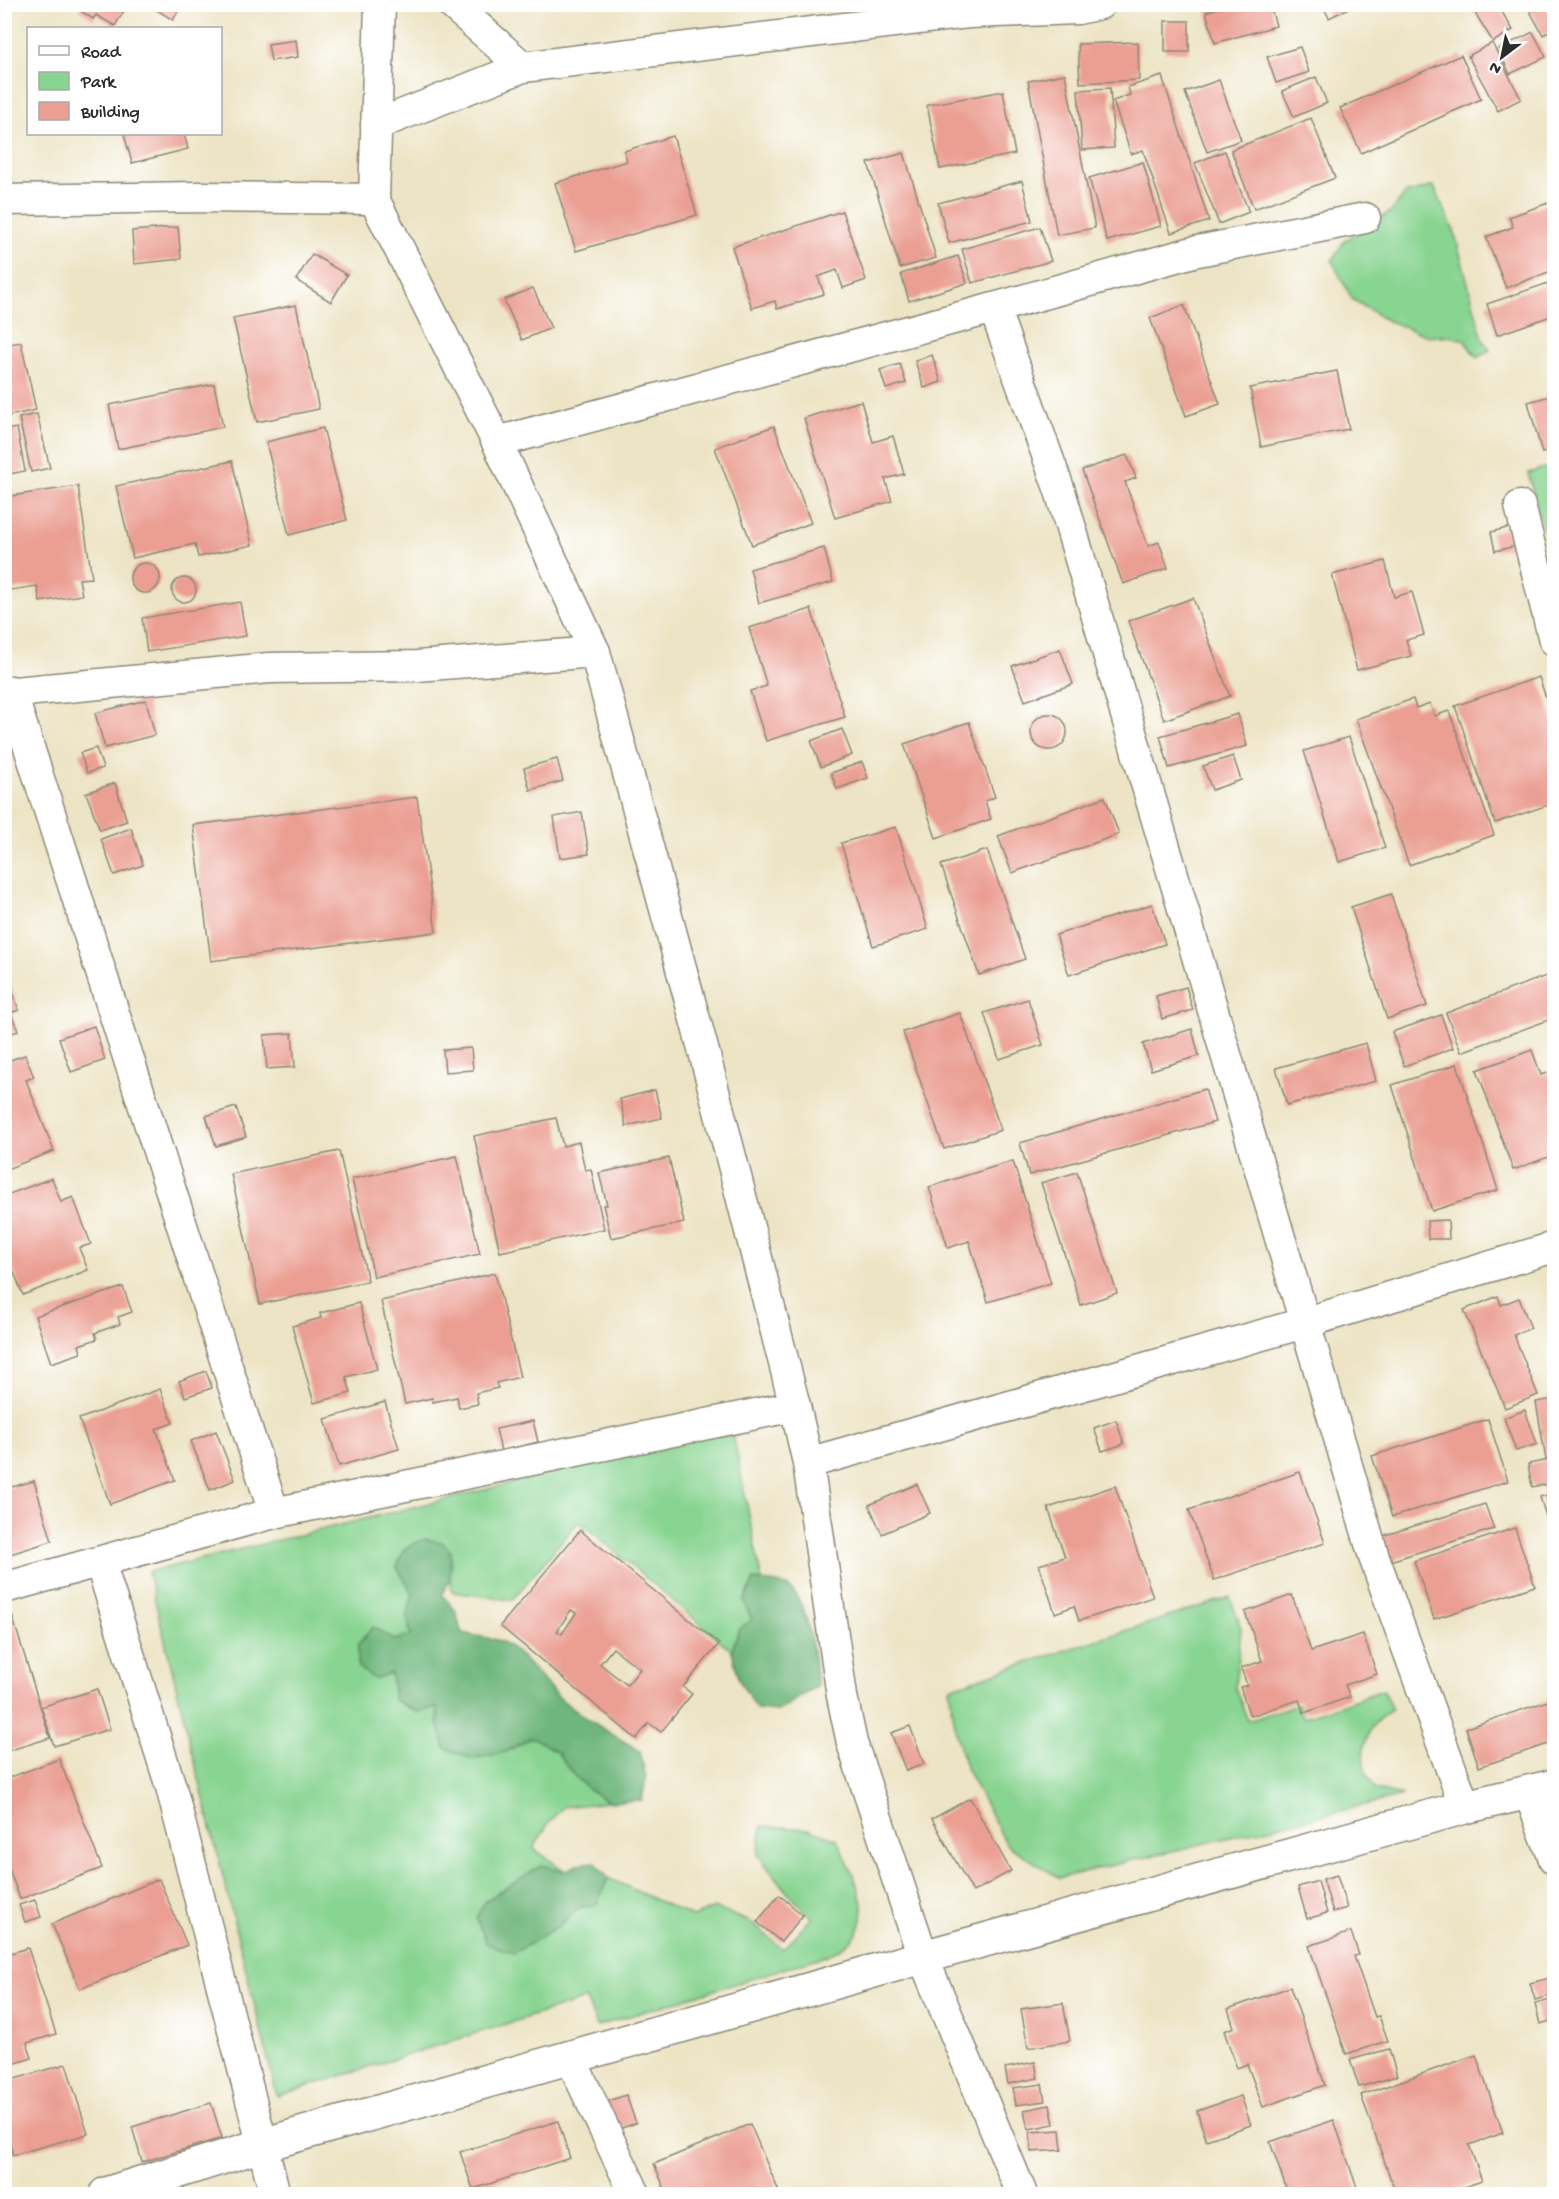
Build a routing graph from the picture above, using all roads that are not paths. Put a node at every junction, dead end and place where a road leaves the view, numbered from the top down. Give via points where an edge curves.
1 (380, 4) edge
2 (452, 4) edge
3 (1100, 4) edge
4 (523, 67) junction
5 (376, 125) junction
6 (374, 199) junction
7 (4, 200) edge
8 (1365, 218) dead end
9 (994, 308) junction
10 (497, 442) junction
11 (1520, 506) dead end
12 (1554, 640) edge
13 (595, 652) junction
14 (8, 692) edge
15 (1554, 1247) edge
16 (1304, 1323) junction
17 (795, 1406) junction
18 (808, 1463) junction
19 (274, 1513) junction
20 (100, 1562) junction
21 (4, 1588) edge
22 (1542, 1789) edge
23 (1465, 1807) junction
24 (1554, 1859) edge
25 (923, 1957) junction
26 (570, 2057) junction
27 (262, 2145) junction
28 (106, 2194) edge
29 (275, 2194) edge
30 (635, 2194) edge
31 (1022, 2194) edge

1 - 5 street
2 - 4 street
3 - 4 street via 1078,9 968,13
4 - 5 street
5 - 6 street
6 - 7 street
6 - 10 street
8 - 9 street via 1193,252
9 - 10 street
9 - 16 street via 1060,491
10 - 13 street
11 - 12 street
13 - 14 street via 417,666 269,668
13 - 17 street
14 - 19 street
15 - 16 street
16 - 18 street
16 - 23 street via 1374,1557
17 - 18 street
17 - 19 street
18 - 25 street via 852,1743
19 - 20 street
20 - 21 street
20 - 27 street via 171,1787
22 - 23 street
22 - 24 street
23 - 25 street
25 - 26 street
25 - 31 street
26 - 27 street
26 - 30 street
27 - 28 street
27 - 29 street

